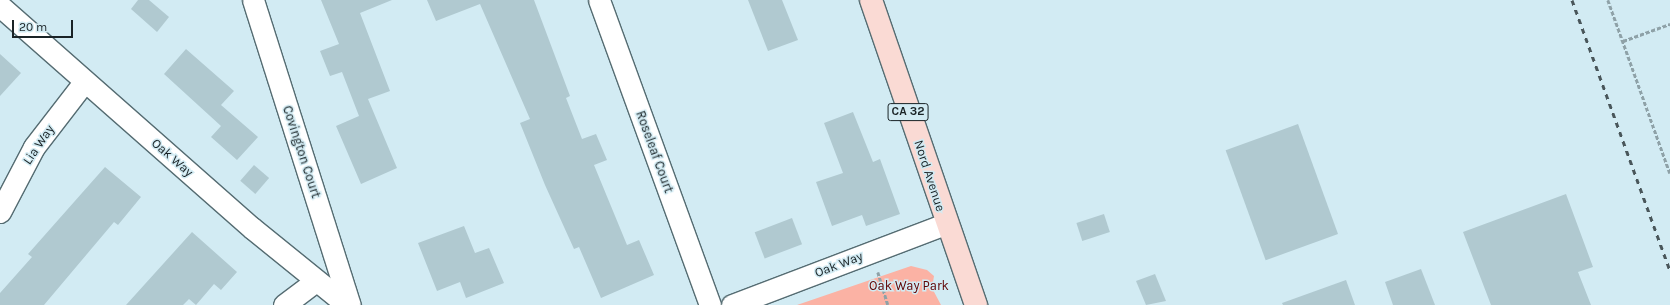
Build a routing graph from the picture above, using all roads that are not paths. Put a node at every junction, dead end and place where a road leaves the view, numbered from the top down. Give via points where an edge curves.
1 (253, 0) edge
2 (599, 0) edge
3 (871, 0) edge
4 (0, 6) edge
5 (84, 82) junction
6 (0, 212) edge
7 (945, 224) junction
8 (316, 281) junction
9 (284, 305) edge
10 (348, 305) edge
11 (710, 305) edge
12 (732, 305) edge
13 (976, 305) edge

1 - 10 street, Covington Court
2 - 11 street, Roseleaf Court
3 - 7 main road, Nord Avenue / CA 32
4 - 5 street, Oak Way
5 - 6 street, Lia Way via 34,147
5 - 8 street, Oak Way
7 - 12 street, Oak Way
7 - 13 main road, Nord Avenue / CA 32
8 - 9 street
8 - 10 street, Oak Way

